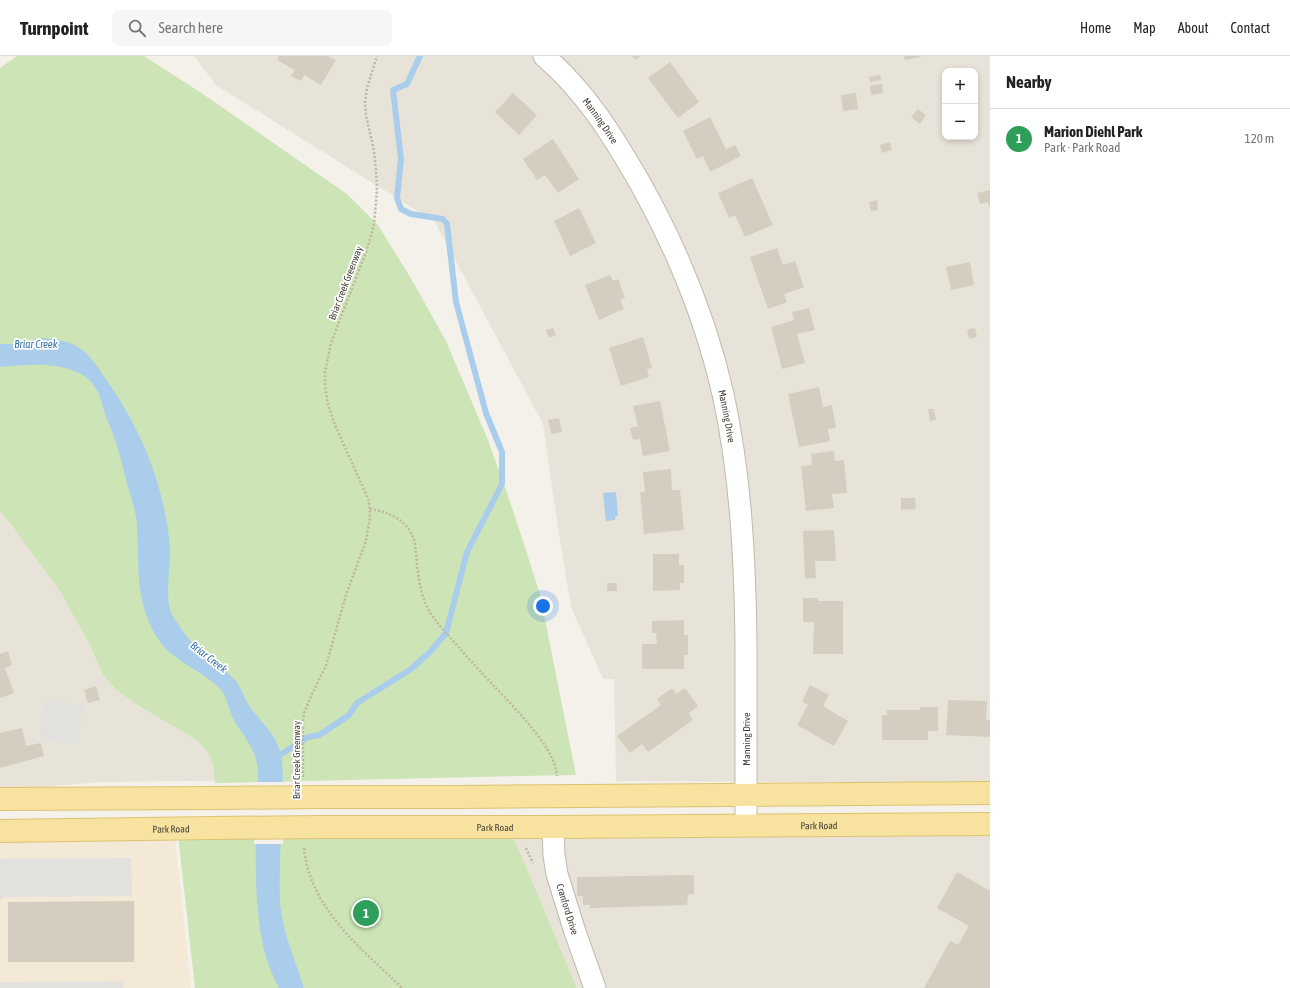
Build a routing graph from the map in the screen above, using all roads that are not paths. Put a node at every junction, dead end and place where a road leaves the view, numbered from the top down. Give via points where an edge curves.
1 (544, 56) edge
2 (990, 793) edge
3 (746, 794) junction
4 (0, 799) edge
5 (990, 824) edge
6 (746, 825) junction
7 (553, 827) junction
8 (0, 831) edge
9 (595, 988) edge

1 - 3 street, Manning Drive via 589,102 631,166 674,249 698,307 713,353 733,445 743,535
2 - 3 main road
3 - 4 main road, bridge
3 - 6 street, Manning Drive
5 - 6 main road, Park Road
6 - 7 main road, Park Road
7 - 8 main road, Park Road, bridge
7 - 9 street, Cranford Drive via 557,874

